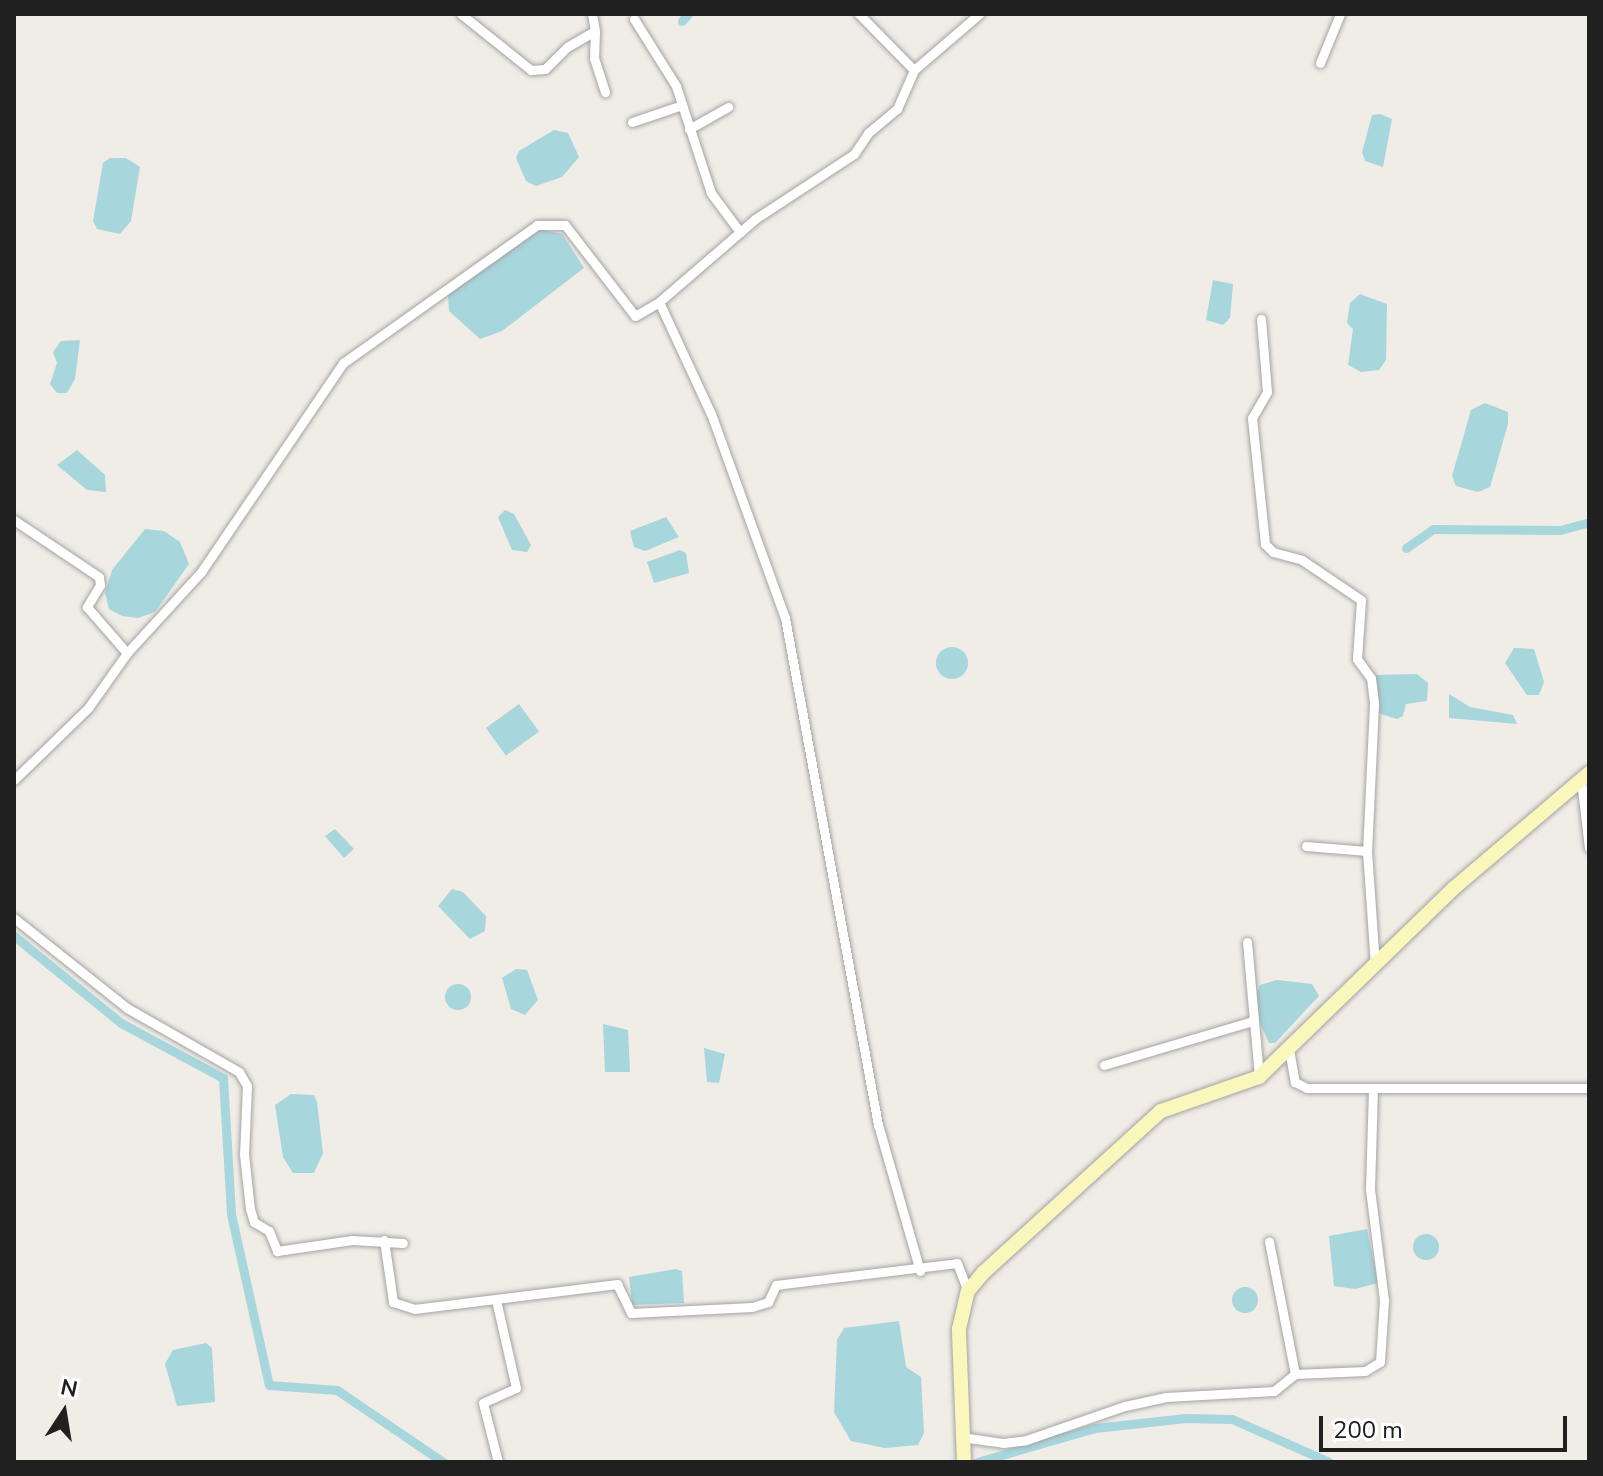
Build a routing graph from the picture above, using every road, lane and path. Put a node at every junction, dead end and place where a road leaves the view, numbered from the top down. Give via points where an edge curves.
1 (461, 14) edge
2 (592, 14) edge
3 (979, 14) edge
4 (1340, 14) edge
5 (857, 16) edge
6 (634, 19) dead end
7 (595, 31) junction
8 (1320, 63) dead end
9 (914, 70) junction
10 (605, 92) dead end
11 (682, 105) junction
12 (728, 107) dead end
13 (632, 122) dead end
14 (689, 129) junction
15 (740, 232) junction
16 (659, 302) junction
17 (1261, 319) dead end
18 (14, 520) edge
19 (127, 653) junction
20 (1585, 776) edge
21 (14, 780) edge
22 (1306, 846) dead end
23 (1589, 848) edge
24 (1367, 851) junction
25 (14, 918) edge
26 (1247, 942) dead end
27 (1375, 966) junction
28 (1253, 1021) junction
29 (1289, 1049) junction
30 (1104, 1065) dead end
31 (1259, 1077) junction
32 (1373, 1088) junction
33 (1589, 1088) edge
34 (384, 1240) junction
35 (1269, 1242) dead end
36 (403, 1243) dead end
37 (920, 1271) junction
38 (968, 1291) junction
39 (496, 1300) junction
40 (1295, 1374) junction
41 (961, 1438) junction
42 (498, 1462) edge
43 (964, 1462) edge

1 - 7 street via 531,70 545,69 567,47
2 - 7 street
3 - 9 street
4 - 8 street
5 - 9 street
6 - 11 street via 676,86
7 - 10 street via 594,58
9 - 15 street via 897,109 868,133 854,154
11 - 13 street
11 - 14 street
12 - 14 street
14 - 15 street via 711,193
15 - 16 street
16 - 19 street via 640,316 632,314 565,225 537,225 343,363 201,572
16 - 37 street via 711,414 785,618 878,1125
17 - 24 street via 1267,392 1252,418 1265,544 1273,552 1302,560 1361,600 1357,659 1371,678 1374,704
18 - 19 street via 99,577 87,607
19 - 21 street via 88,708
20 - 23 street
20 - 27 main road via 1454,888
22 - 24 street
24 - 27 street
25 - 34 street via 127,1008 239,1072 247,1086 244,1154 250,1209 254,1222 269,1231 277,1251
26 - 28 street
27 - 29 main road
28 - 30 street
28 - 31 street
29 - 31 main road
29 - 32 street via 1295,1082 1307,1088
31 - 38 main road via 1161,1111
32 - 33 street
32 - 40 street via 1370,1189 1384,1300 1380,1362 1365,1371
34 - 36 street
34 - 39 street via 397,1307
35 - 40 street
37 - 38 street via 957,1263
37 - 39 street via 776,1285 768,1302 752,1307 631,1313 617,1284
38 - 41 main road via 959,1329
39 - 42 street via 516,1388 483,1403
40 - 41 street via 1274,1391 1152,1400 1103,1411 1026,1440
41 - 43 main road

